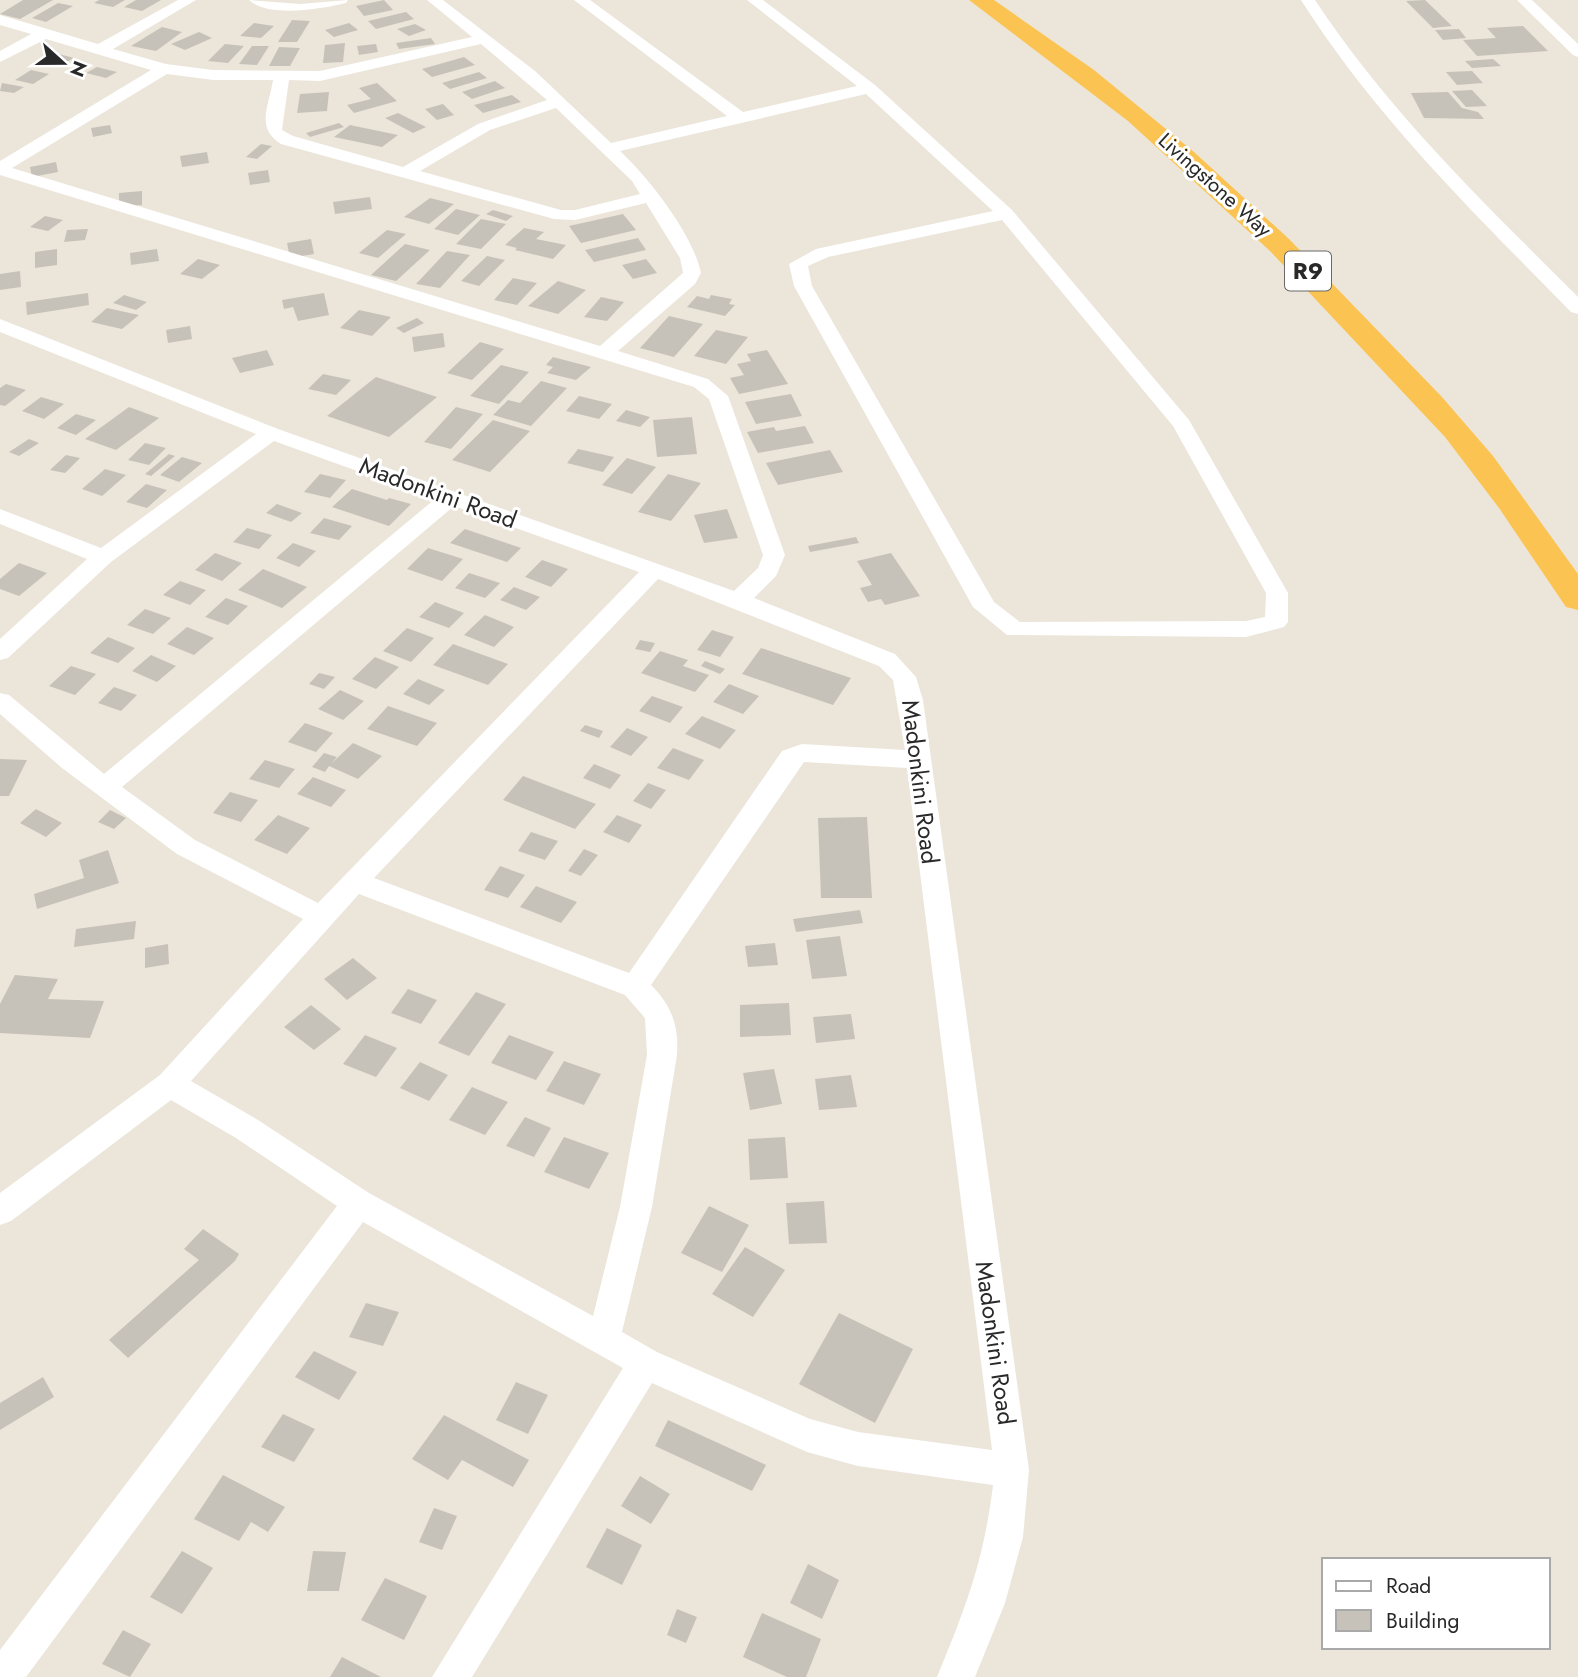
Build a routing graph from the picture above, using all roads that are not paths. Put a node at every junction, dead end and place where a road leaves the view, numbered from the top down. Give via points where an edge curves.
1 (190, 0) edge
2 (256, 0) edge
3 (341, 0) edge
4 (434, 0) edge
5 (581, 0) edge
6 (754, 0) edge
7 (979, 0) edge
8 (1308, 0) edge
9 (1524, 0) edge
10 (0, 20) edge
11 (45, 33) junction
12 (484, 38) junction
13 (99, 50) junction
14 (1578, 52) edge
15 (0, 57) edge
16 (164, 69) junction
17 (282, 78) junction
18 (869, 88) junction
19 (560, 101) junction
20 (741, 119) junction
21 (610, 148) junction
22 (0, 169) edge
23 (408, 171) junction
24 (653, 196) junction
25 (1006, 214) junction
26 (1578, 308) edge
27 (0, 325) edge
28 (603, 354) junction
29 (271, 433) junction
30 (451, 497) junction
31 (0, 516) edge
32 (103, 557) junction
33 (654, 570) junction
34 (1578, 599) edge
35 (738, 600) junction
36 (0, 652) edge
37 (0, 701) edge
38 (917, 760) junction
39 (105, 787) junction
40 (354, 881) junction
41 (322, 917) junction
42 (635, 987) junction
43 (170, 1084) junction
44 (358, 1203) junction
45 (0, 1211) edge
46 (603, 1341) junction
47 (645, 1363) junction
48 (1012, 1470) junction
49 (3, 1677) edge
50 (451, 1677) edge
51 (956, 1677) edge

1 - 13 street
2 - 3 street via 300,8
4 - 12 street
5 - 20 street
6 - 18 street
7 - 34 highway, Livingstone Way / R9 via 1096,84 1210,175 1307,270 1466,442
8 - 26 street via 1331,39 1384,107
9 - 14 street
10 - 11 street
11 - 13 street
11 - 15 street
12 - 17 street via 346,72
12 - 19 street
13 - 16 street
16 - 17 street
16 - 22 street
17 - 23 street via 275,133
18 - 20 street
18 - 25 street
19 - 21 street
19 - 23 street via 484,127
20 - 21 street
21 - 24 street
22 - 28 street
23 - 24 street via 568,216
24 - 28 street via 690,258 692,273
25 - 25 street via 1182,424 1277,593 1276,622 1246,629 1015,630 985,607 803,286 799,264 822,253
27 - 29 street, Madonkini Road
28 - 35 street via 701,383 719,396 774,555 768,571
29 - 30 street, Madonkini Road
29 - 32 street
30 - 33 street, Madonkini Road
30 - 39 street
31 - 32 street
32 - 36 street
33 - 35 street, Madonkini Road
33 - 40 street
35 - 38 street, Madonkini Road via 896,667 911,700
37 - 39 street
38 - 42 street via 802,752 791,757
38 - 48 street, Madonkini Road
39 - 41 street via 186,847
40 - 41 street
40 - 42 street
41 - 43 street
42 - 46 street via 658,1010 665,1032 636,1207
43 - 44 street
43 - 45 street
44 - 46 street
44 - 49 street
46 - 47 street
47 - 48 street via 807,1435 858,1449
47 - 50 street
48 - 51 street, Madonkini Road via 1004,1536 987,1603

